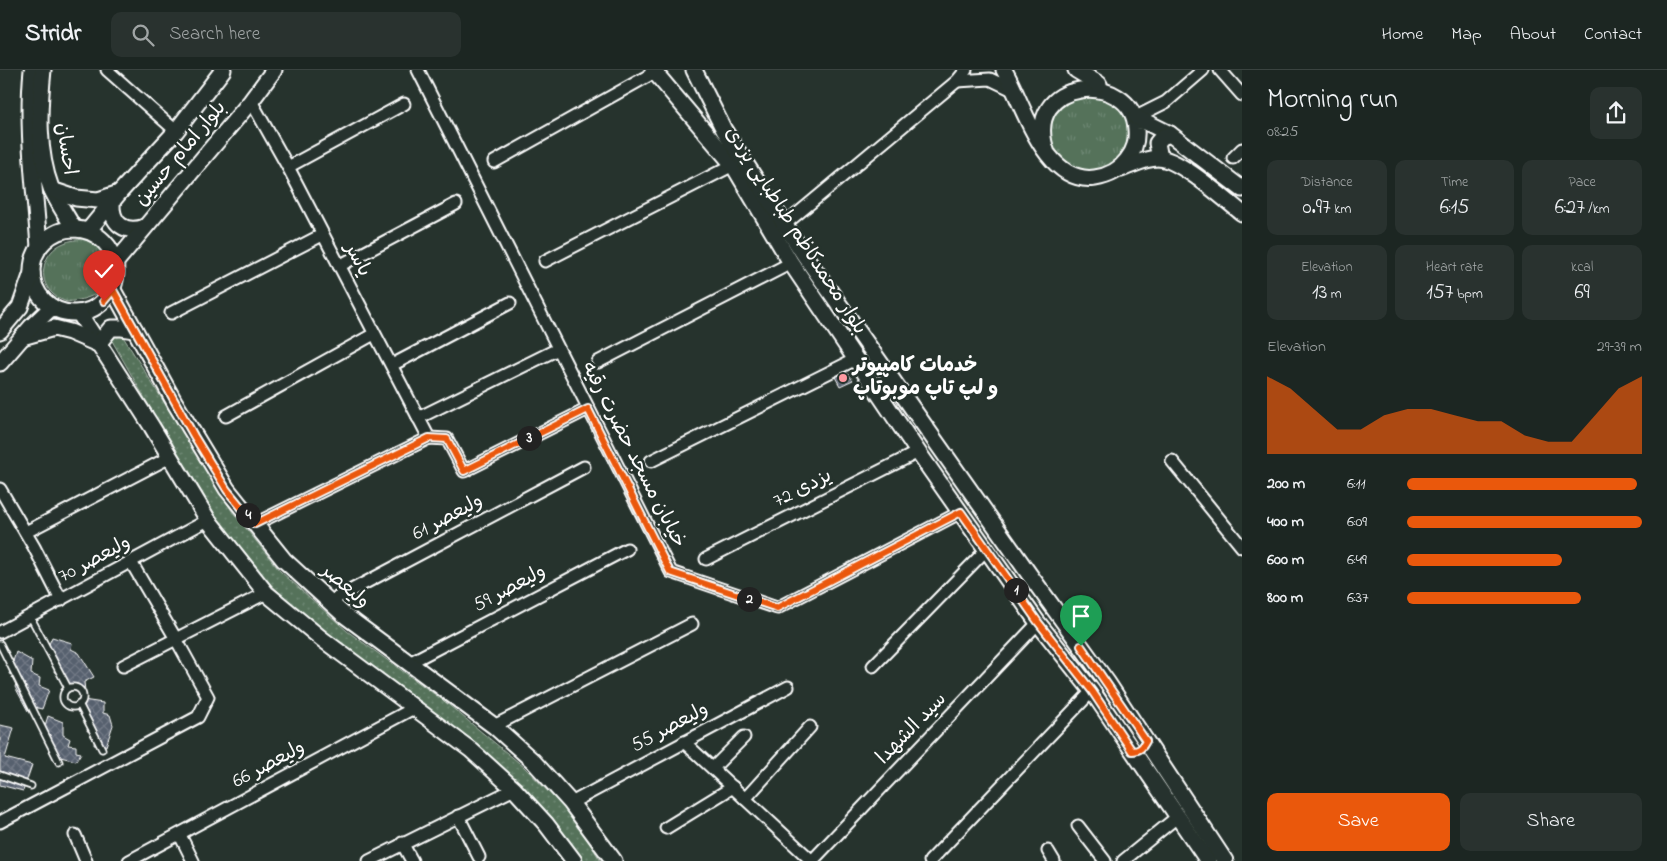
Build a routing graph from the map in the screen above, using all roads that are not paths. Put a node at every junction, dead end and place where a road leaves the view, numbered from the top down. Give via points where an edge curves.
1 (32, 70) edge
2 (43, 70) edge
3 (107, 70) edge
4 (223, 70) edge
5 (274, 70) edge
6 (418, 70) edge
7 (966, 70) edge
8 (1004, 70) edge
9 (1076, 70) edge
10 (1203, 70) edge
11 (1220, 70) edge
12 (654, 71) edge
13 (693, 71) edge
14 (958, 81) junction
15 (1100, 84) junction
16 (1015, 91) junction
17 (1242, 95) edge
18 (251, 101) junction
19 (404, 104) dead end
20 (1136, 117) junction
21 (176, 131) junction
22 (1170, 134) junction
23 (1242, 149) edge
24 (1047, 153) junction
25 (1160, 158) junction
26 (1233, 158) dead end
27 (494, 162) dead end
28 (733, 165) junction
29 (288, 167) junction
30 (1115, 172) junction
31 (1242, 189) edge
32 (52, 190) junction
33 (115, 198) junction
34 (456, 204) dead end
35 (1242, 213) edge
36 (784, 224) junction
37 (145, 227) junction
38 (81, 230) junction
39 (322, 235) junction
40 (39, 247) junction
41 (545, 261) dead end
42 (116, 262) junction
43 (791, 263) junction
44 (339, 266) junction
45 (32, 273) junction
46 (113, 290) junction
47 (510, 303) dead end
48 (52, 307) junction
49 (79, 313) junction
50 (171, 313) dead end
51 (12, 317) junction
52 (135, 330) junction
53 (0, 332) edge
54 (26, 332) junction
55 (374, 334) junction
56 (98, 344) junction
57 (558, 350) junction
58 (856, 359) junction
59 (598, 362) dead end
60 (0, 363) edge
61 (392, 365) junction
62 (588, 409) junction
63 (226, 416) dead end
64 (418, 418) junction
65 (429, 438) junction
66 (918, 452) junction
67 (170, 457) junction
68 (1172, 461) dead end
69 (651, 462) dead end
70 (584, 467) dead end
71 (0, 489) edge
72 (961, 512) junction
73 (208, 520) junction
74 (255, 524) junction
75 (26, 532) junction
76 (1242, 547) edge
77 (628, 549) dead end
78 (987, 549) junction
79 (706, 559) dead end
80 (132, 562) junction
81 (266, 593) junction
82 (61, 600) junction
83 (330, 602) junction
84 (30, 616) junction
85 (1038, 622) junction
86 (692, 624) dead end
87 (0, 632) edge
88 (176, 639) junction
89 (0, 644) edge
90 (409, 663) junction
91 (123, 666) dead end
92 (873, 666) dead end
93 (788, 687) dead end
94 (68, 688) junction
95 (1092, 691) junction
96 (79, 704) junction
97 (414, 708) junction
98 (494, 726) junction
99 (810, 727) dead end
100 (744, 737) dead end
101 (1146, 741) junction
102 (684, 742) junction
103 (102, 749) dead end
104 (1132, 751) junction
105 (1159, 759) junction
106 (59, 762) dead end
107 (713, 768) junction
108 (1145, 769) junction
109 (0, 776) edge
110 (31, 786) dead end
111 (733, 787) junction
112 (514, 788) junction
113 (745, 799) junction
114 (571, 803) junction
115 (458, 816) junction
116 (1177, 816) junction
117 (0, 822) edge
118 (1078, 826) dead end
119 (666, 828) dead end
120 (180, 835) junction
121 (75, 836) dead end
122 (402, 843) junction
123 (479, 857) dead end
124 (143, 858) edge
125 (86, 861) edge
126 (130, 861) edge
127 (193, 861) edge
128 (368, 861) edge
129 (412, 861) edge
130 (574, 861) edge
131 (614, 861) edge
132 (812, 861) edge
133 (930, 861) edge
134 (1104, 861) edge
135 (1123, 861) edge
136 (1208, 861) edge
137 (1224, 861) edge

1 - 40 main road, احسان via 31,138
2 - 32 main road, احسان via 41,132 44,164
3 - 21 street
4 - 21 main road, بلوار امام حسین
5 - 18 main road, بلوار امام حسین
6 - 57 street, خیابان مسجد حضرت رقیه
7 - 14 street
8 - 16 main road
9 - 15 main road
10 - 20 street via 1166,102
11 - 17 street
12 - 27 street
12 - 28 main road, بلوار محمدکاظم طباطبایی یزدی
13 - 36 main road, بلوار محمدکاظم طباطبایی یزدی via 724,130
14 - 16 street via 990,79
14 - 36 street
15 - 20 main road via 1116,91 1128,102
15 - 24 main road via 1068,89 1053,100 1044,115 1042,128
16 - 24 main road
18 - 29 street, یاسر
18 - 37 main road, بلوار امام حسین
19 - 29 street
20 - 22 main road
20 - 30 main road via 1134,151
21 - 33 main road, بلوار امام حسین
22 - 25 main road via 1157,143
22 - 31 main road
23 - 26 street
24 - 30 main road via 1055,164 1077,177 1090,179
25 - 30 main road via 1143,160
25 - 35 main road via 1176,163
28 - 41 street
28 - 43 main road, بلوار محمدکاظم طباطبایی یزدی
29 - 39 street, یاسر
32 - 33 main road via 76,198
32 - 38 main road, احسان
33 - 37 main road via 112,211 121,226 137,230
33 - 38 main road, بلوار امام حسین
34 - 44 street
36 - 101 main road, بلوار محمدکاظم طباطبایی یزدی via 868,349
37 - 42 main road, بلوار امام حسین
38 - 40 main road via 60,231
38 - 42 main road via 101,238 111,248
39 - 44 street, یاسر
39 - 50 street
40 - 45 main road
42 - 46 main road
43 - 58 main road, بلوار محمدکاظم طباطبایی یزدی
43 - 59 street
44 - 55 street, یاسر
45 - 48 main road via 35,287
45 - 51 main road via 20,306
46 - 49 main road via 93,310
46 - 52 main road, ولیعصر
47 - 61 street
48 - 49 main road
48 - 54 main road
49 - 56 main road
51 - 53 main road
51 - 54 main road via 22,316 28,320
52 - 56 main road via 111,328
52 - 74 main road, ولیعصر via 227,490
54 - 56 main road via 54,328
54 - 60 main road
55 - 61 street, یاسر
55 - 63 street
56 - 67 main road
57 - 62 street, خیابان مسجد حضرت رقیه
57 - 64 street
58 - 66 main road, بلوار محمدکاظم طباطبایی یزدی
58 - 69 street
61 - 64 street, یاسر
62 - 65 street via 464,471 447,439
62 - 72 street, خیابان مسجد حضرت رقیه via 670,572 777,608
64 - 65 street, یاسر
65 - 74 street
66 - 72 main road, بلوار محمدکاظم طباطبایی یزدی
66 - 79 street, یزدی 72
67 - 73 main road
67 - 75 street
68 - 76 street
70 - 83 street, ولیعصر 61
71 - 75 street
72 - 78 main road, بلوار محمدکاظم طباطبایی یزدی
73 - 80 street, ولیعصر 70
73 - 81 main road
74 - 83 main road, ولیعصر via 284,560
75 - 82 street
77 - 90 street, ولیعصر 59
78 - 85 main road, بلوار محمدکاظم طباطبایی یزدی
78 - 92 street
80 - 82 street, ولیعصر 70
80 - 88 street
81 - 88 street
81 - 97 main road via 322,640
82 - 84 street, ولیعصر 70
83 - 90 main road, ولیعصر
84 - 87 street, ولیعصر 70
84 - 94 lane
85 - 95 main road, بلوار محمدکاظم طباطبایی یزدی
85 - 132 street, سید الشهدا
86 - 98 street
88 - 91 street
88 - 117 street via 208,697 198,717
89 - 106 lane
90 - 98 main road, ولیعصر
93 - 102 street, ولیعصر 55
94 - 96 lane via 76,688 82,693
94 - 96 lane via 63,700 70,706
95 - 104 main road, بلوار محمدکاظم طباطبایی یزدی
95 - 133 street
96 - 103 lane
97 - 112 main road via 471,750
97 - 120 street, ولیعصر 66
98 - 114 main road, ولیعصر via 533,761
99 - 113 street
100 - 107 street
101 - 104 main road via 1143,747
101 - 105 main road, بلوار محمدکاظم طباطبایی یزدی
102 - 107 street
102 - 114 street, ولیعصر 55
104 - 108 main road, بلوار محمدکاظم طباطبایی یزدی
105 - 108 main road via 1149,760
105 - 137 main road, بلوار محمدکاظم طباطبایی یزدی
107 - 111 street
108 - 116 main road, بلوار محمدکاظم طباطبایی یزدی
109 - 110 lane
111 - 113 street
111 - 119 street
112 - 115 street
112 - 130 main road
113 - 132 street
114 - 131 main road, ولیعصر
115 - 122 street
115 - 123 street
116 - 135 street
116 - 136 main road, بلوار محمدکاظم طباطبایی یزدی
118 - 134 street
120 - 124 street, ولیعصر 66
120 - 127 street
121 - 125 street
122 - 128 street
122 - 129 street
124 - 126 street, ولیعصر 66

